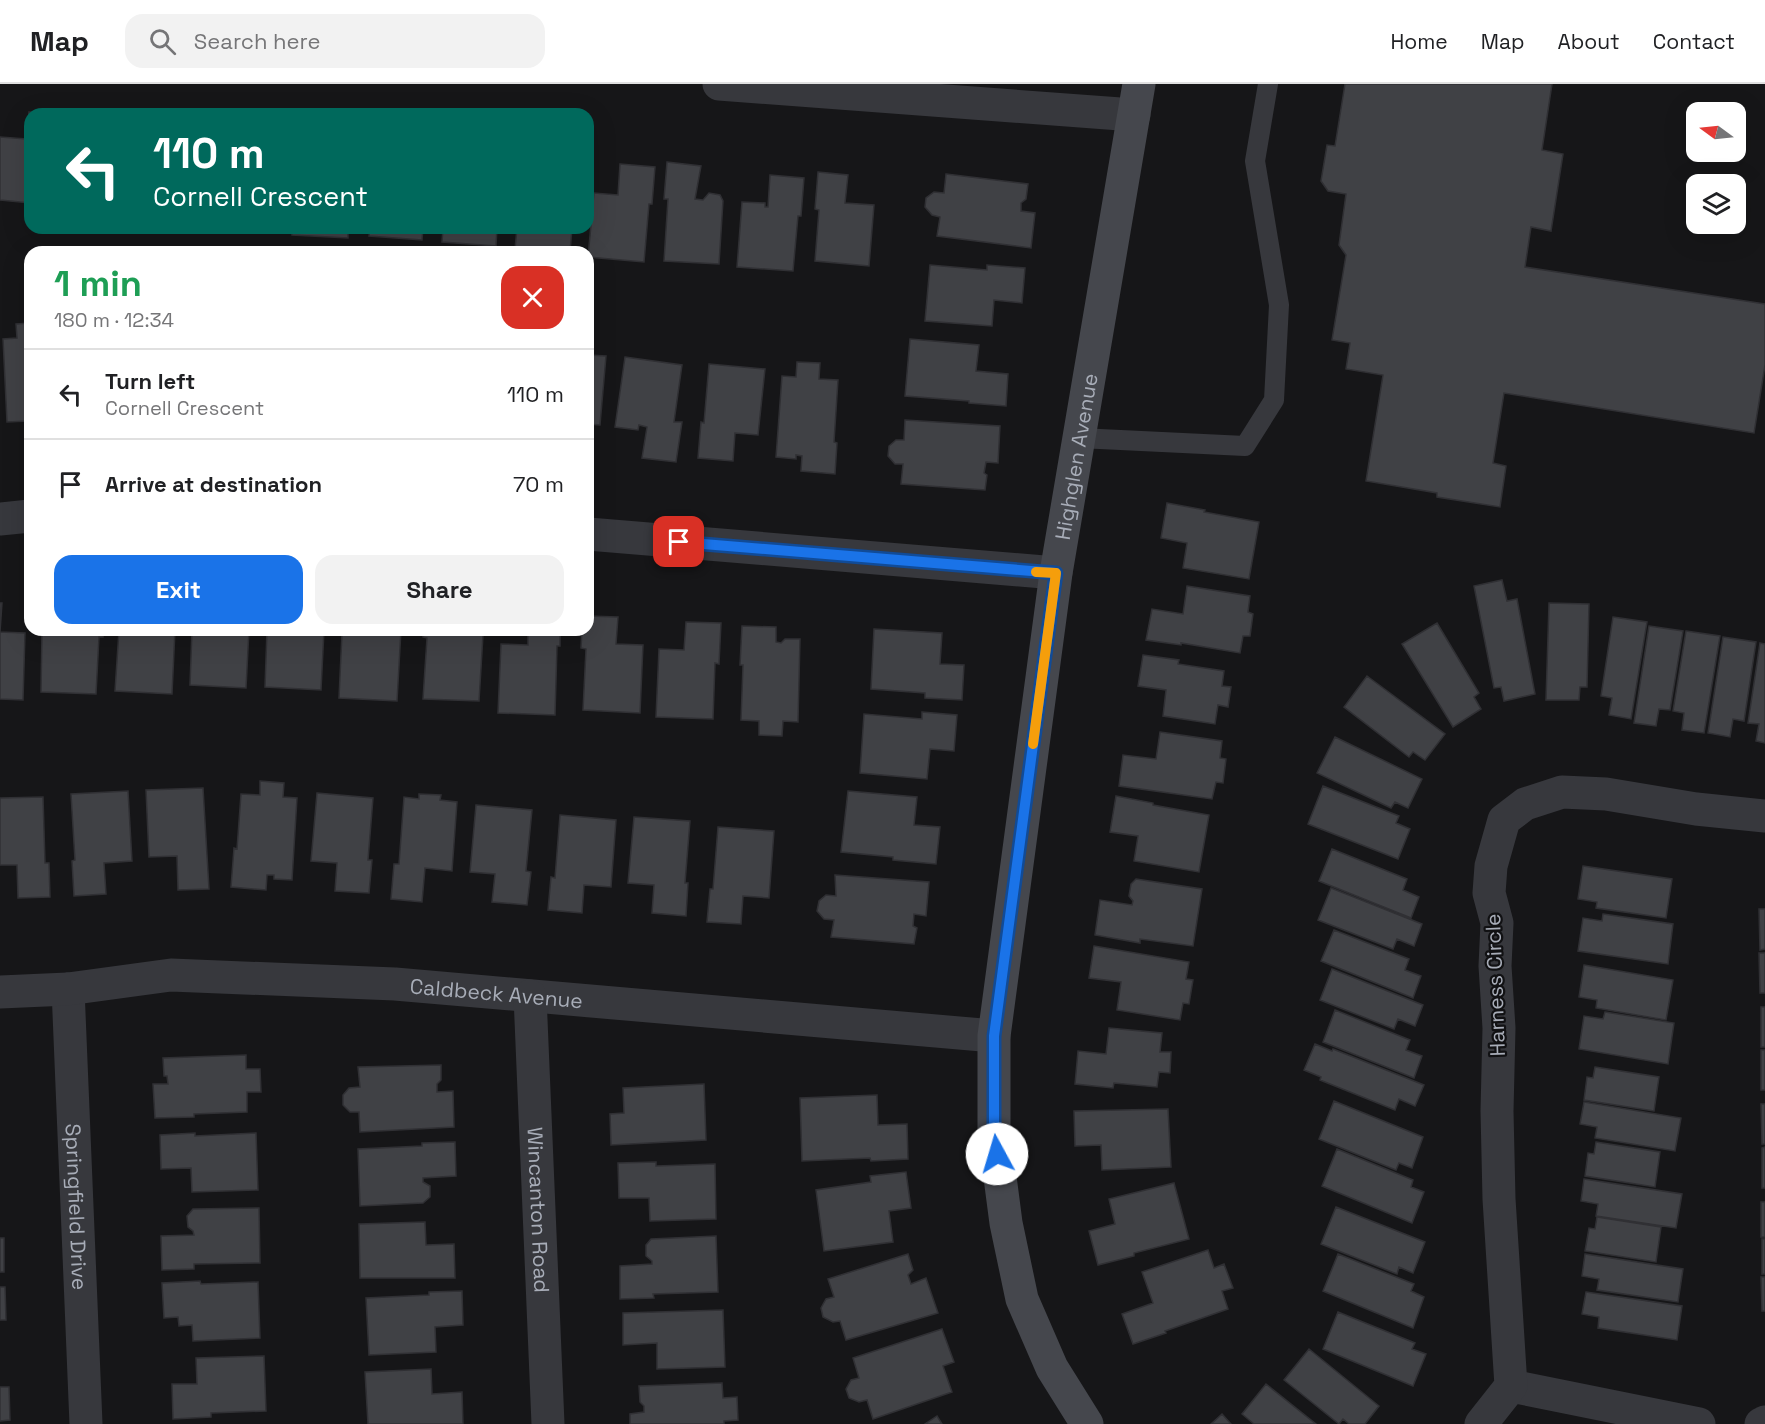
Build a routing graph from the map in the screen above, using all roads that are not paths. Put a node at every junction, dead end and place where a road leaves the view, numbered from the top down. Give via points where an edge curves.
1 (719, 84) edge
2 (1268, 84) edge
3 (1137, 100) edge
4 (1079, 438) junction
5 (24, 517) edge
6 (0, 519) edge
7 (594, 534) edge
8 (1056, 573) junction
9 (1765, 816) edge
10 (68, 989) junction
11 (0, 992) edge
12 (530, 996) junction
13 (994, 1036) junction
14 (1511, 1386) junction
15 (1765, 1422) edge
16 (86, 1424) edge
17 (548, 1424) edge
18 (1087, 1424) edge
19 (1481, 1424) edge
20 (1699, 1424) edge
21 (1761, 1424) edge

1 - 3 street
2 - 4 lane via 1255,161 1279,305 1274,400 1245,447
3 - 4 street, Highglen Avenue
4 - 8 street, Highglen Avenue
5 - 6 street
7 - 8 street
8 - 13 street, Highglen Avenue
9 - 14 street, Harness Circle via 1606,794 1562,792 1526,804 1504,820 1491,866 1489,893 1497,923 1499,1200
10 - 11 street, Caldbeck Avenue
10 - 12 street, Caldbeck Avenue via 171,975 395,984
10 - 16 street, Springfield Drive
12 - 13 street, Caldbeck Avenue
12 - 17 street, Wincanton Road
13 - 18 street, Highglen Avenue via 994,1131 1006,1222 1022,1299 1052,1368
14 - 19 street
14 - 20 street
15 - 21 street

